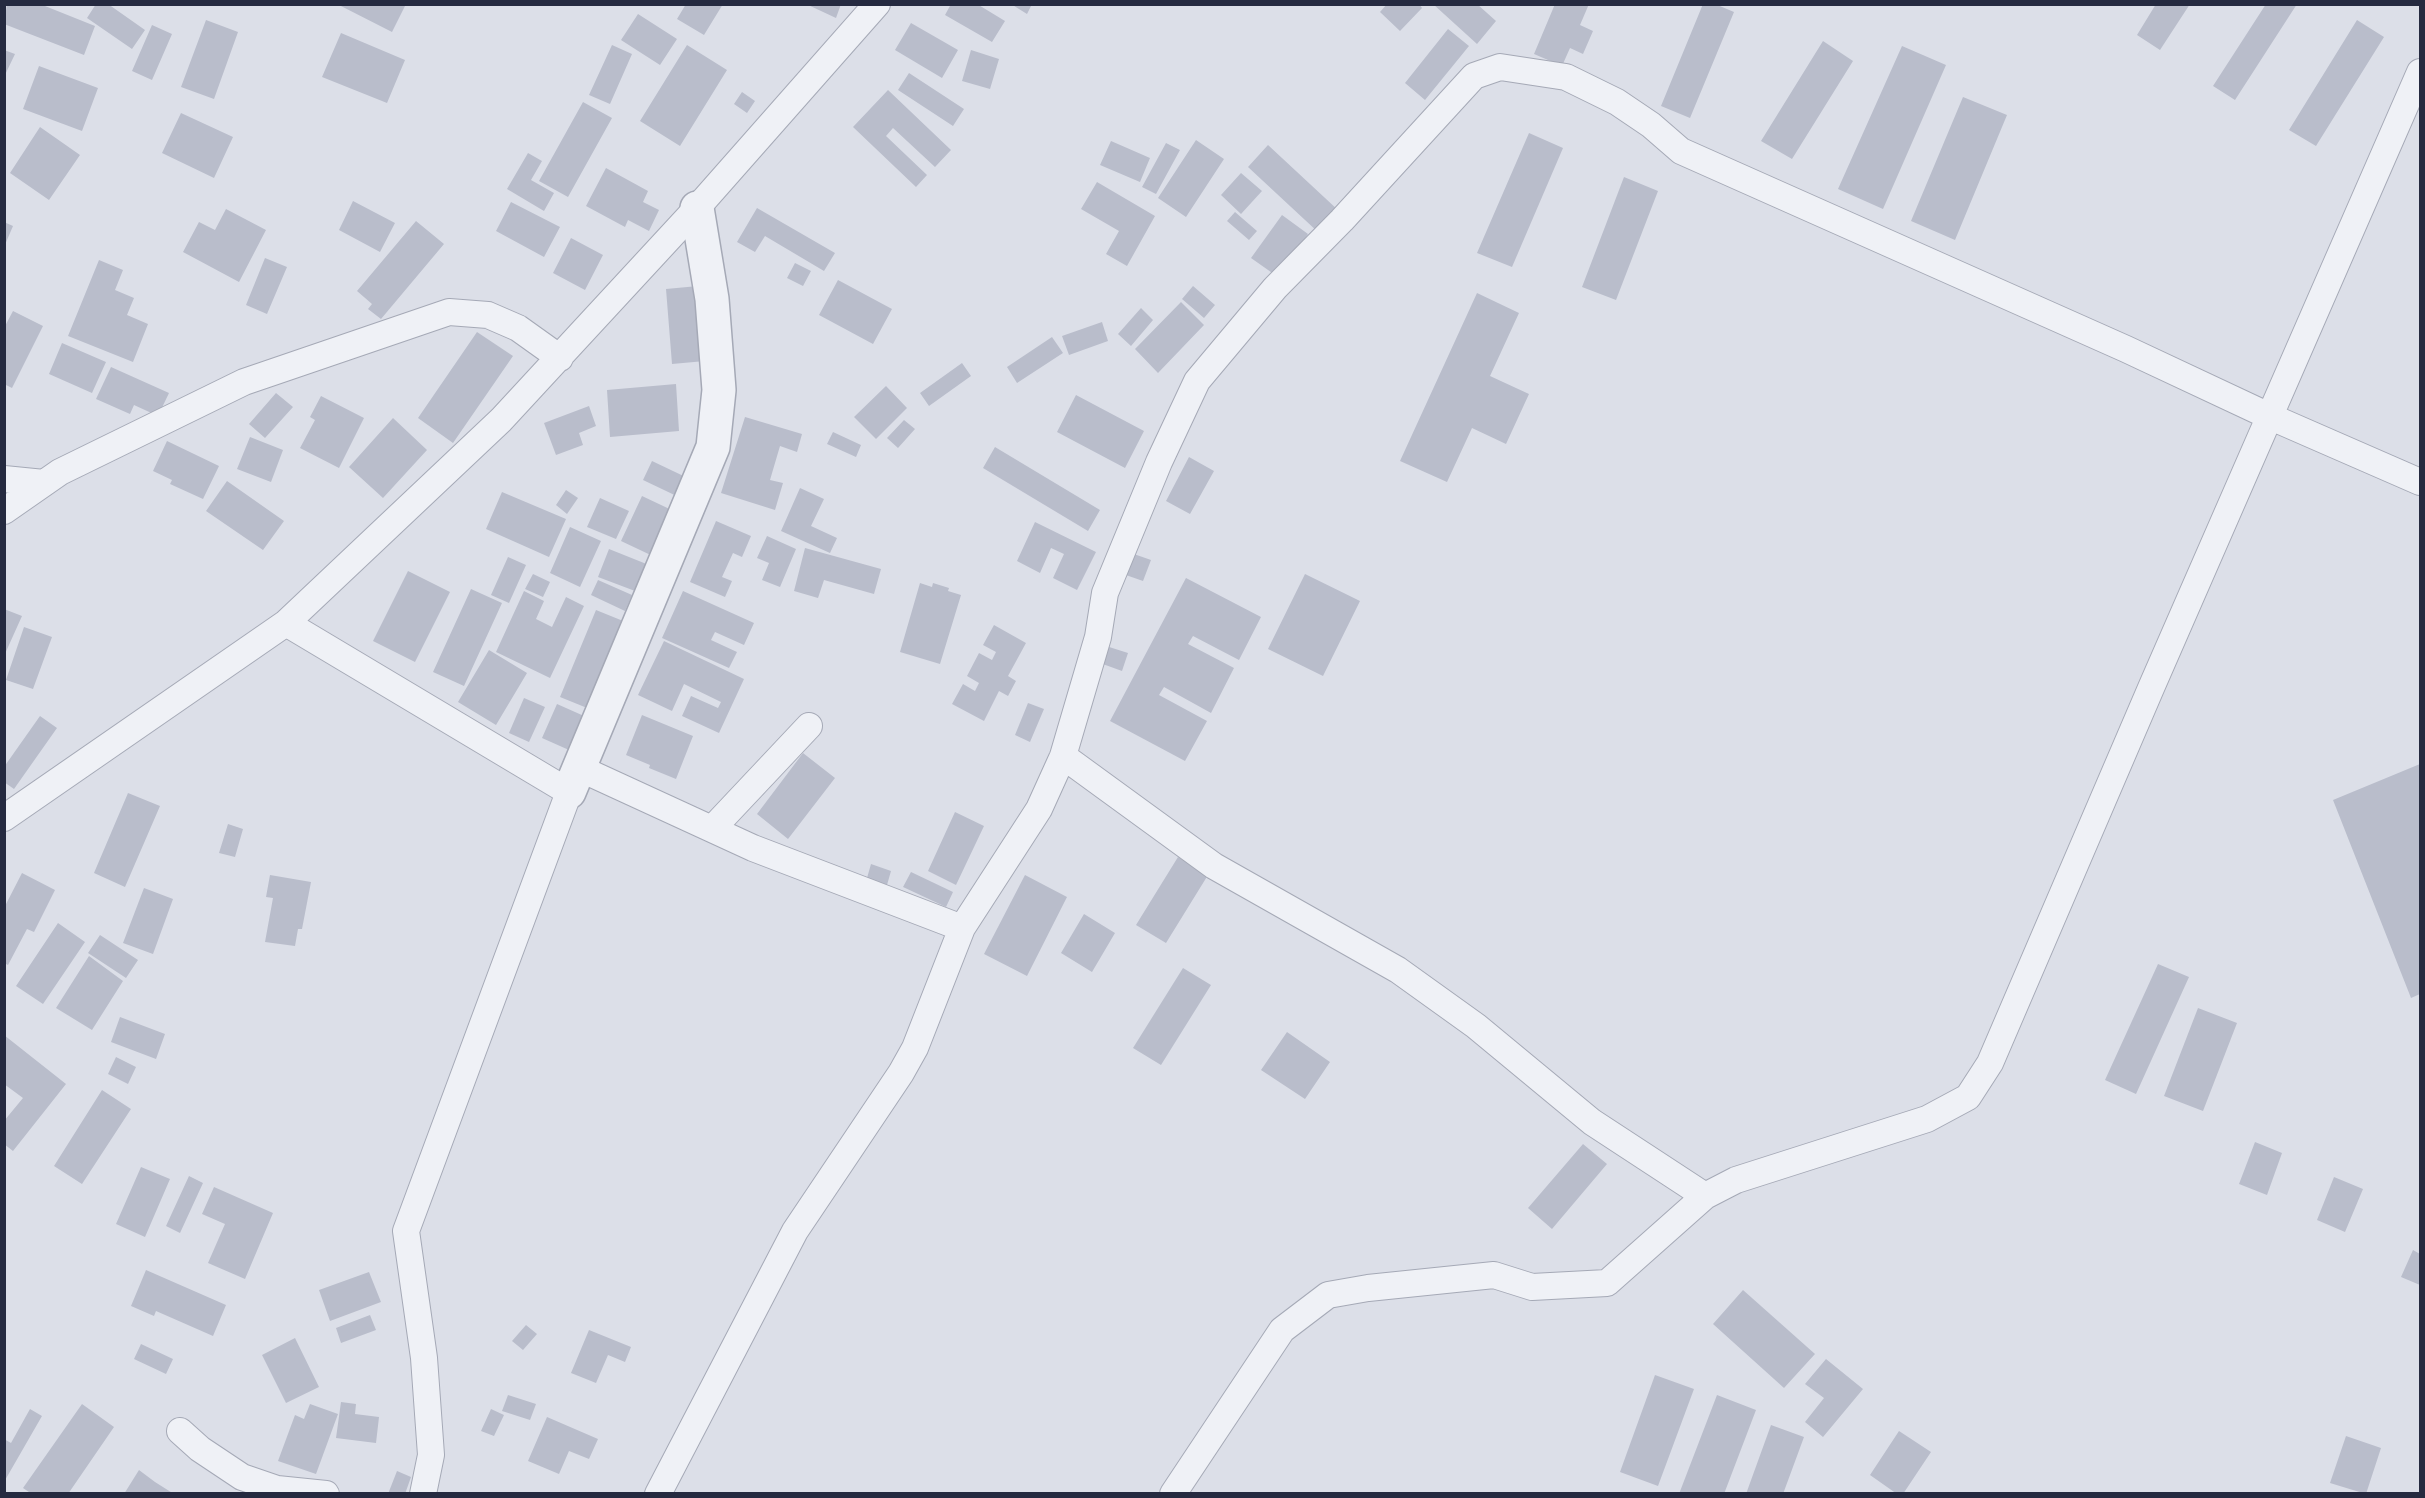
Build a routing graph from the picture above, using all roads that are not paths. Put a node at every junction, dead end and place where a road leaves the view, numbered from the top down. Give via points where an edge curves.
1 (877, 4) edge
2 (2421, 72) edge
3 (696, 208) junction
4 (560, 358) junction
5 (2271, 417) junction
6 (4, 479) edge
7 (2421, 482) edge
8 (44, 483) junction
9 (4, 511) edge
10 (286, 623) junction
11 (809, 726) dead end
12 (1062, 756) junction
13 (574, 780) junction
14 (4, 818) edge
15 (712, 829) junction
16 (962, 928) junction
17 (1705, 1196) junction
18 (180, 1431) dead end
19 (326, 1494) edge
20 (423, 1494) edge
21 (658, 1494) edge
22 (1173, 1494) edge

1 - 3 street
2 - 5 street
3 - 4 street
3 - 13 street via 712,299 719,390 713,447
4 - 8 street via 518,328 488,315 449,312 244,382
4 - 10 street via 501,420
5 - 7 street
5 - 12 street via 1681,151 1617,102 1566,77 1500,67 1474,76 1275,288 1197,381 1105,593 1098,637
5 - 17 street via 1990,1063 1968,1097 1927,1119 1736,1180
6 - 8 street
8 - 9 street
10 - 13 street
10 - 14 street
11 - 15 street
12 - 16 street via 1039,809
12 - 17 street via 1214,866 1398,970 1476,1026 1592,1122
13 - 15 street
13 - 20 street via 406,1231 424,1358 431,1455
15 - 16 street
16 - 21 street via 915,1048 795,1231
17 - 22 street via 1607,1283 1533,1287 1494,1275 1328,1295 1282,1330
18 - 19 street via 242,1477 277,1489

